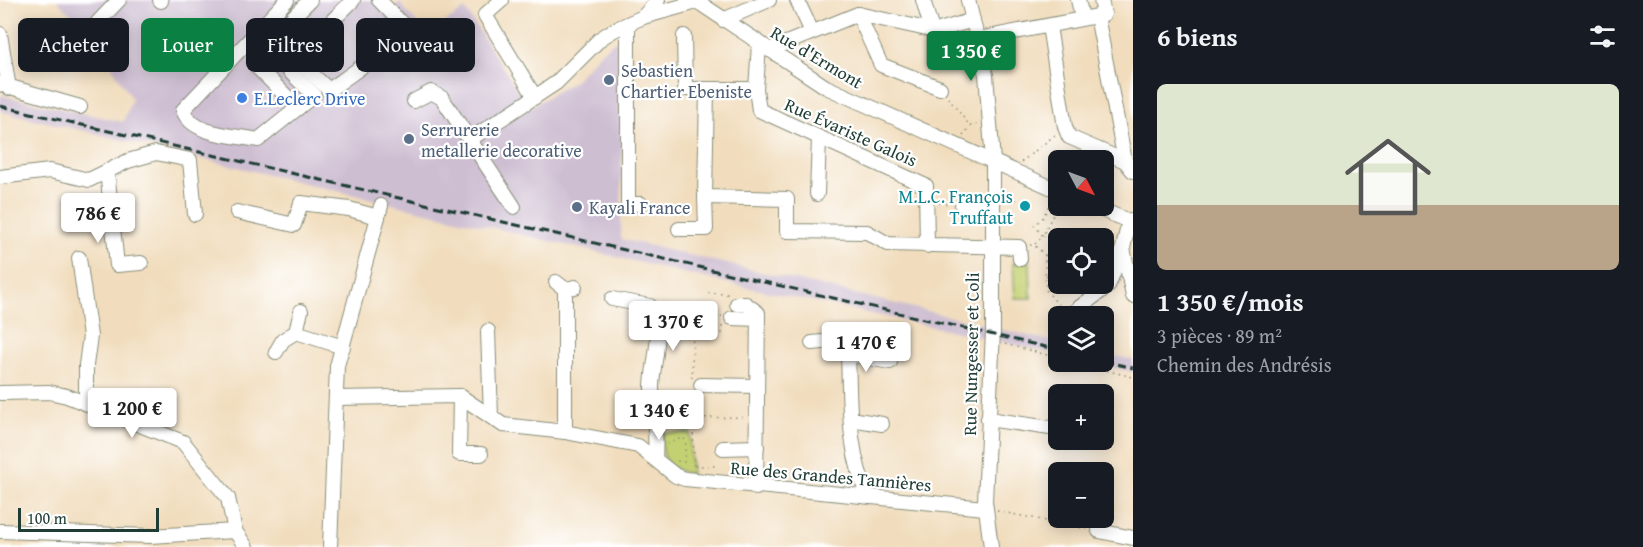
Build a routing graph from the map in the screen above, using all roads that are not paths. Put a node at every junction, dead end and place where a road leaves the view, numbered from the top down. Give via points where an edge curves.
1 (119, 0) edge
2 (287, 0) edge
3 (310, 0) edge
4 (353, 0) edge
5 (380, 0) edge
6 (502, 0) edge
7 (658, 0) edge
8 (770, 0) edge
9 (797, 0) edge
10 (923, 0) edge
11 (968, 0) edge
12 (1078, 0) edge
13 (1101, 0) edge
14 (696, 1) edge
15 (676, 4) edge
16 (858, 14) junction
17 (1097, 16) junction
18 (643, 17) junction
19 (102, 18) edge
20 (282, 18) edge
21 (292, 18) edge
22 (1082, 18) junction
23 (723, 20) junction
24 (973, 20) junction
25 (628, 24) junction
26 (1049, 26) junction
27 (931, 27) junction
28 (812, 32) junction
29 (0, 34) edge
30 (684, 36) dead end
31 (978, 39) junction
32 (764, 47) junction
33 (246, 71) edge
34 (262, 72) edge
35 (273, 72) edge
36 (273, 72) edge
37 (291, 72) edge
38 (273, 83) junction
39 (5, 86) edge
40 (940, 88) road end
41 (706, 89) junction
42 (756, 89) junction
43 (536, 97) junction
44 (414, 101) dead end
45 (80, 107) dead end
46 (298, 108) junction
47 (207, 121) dead end
48 (819, 139) junction
49 (258, 140) junction
50 (469, 140) junction
51 (993, 161) junction
52 (1129, 166) edge
53 (107, 171) junction
54 (0, 177) edge
55 (1048, 186) edge
56 (817, 194) dead end
57 (705, 197) junction
58 (641, 204) dead end
59 (962, 205) road end
60 (514, 207) dead end
61 (991, 207) junction
62 (237, 212) dead end
63 (195, 214) dead end
64 (1114, 215) edge
65 (1131, 222) edge
66 (679, 229) dead end
67 (927, 246) junction
68 (992, 247) junction
69 (1123, 248) junction
70 (1020, 253) road end
71 (79, 258) dead end
72 (141, 263) dead end
73 (565, 286) dead end
74 (1133, 296) edge
75 (617, 303) dead end
76 (731, 304) road end
77 (1081, 306) edge
78 (301, 311) dead end
79 (727, 317) road end
80 (758, 319) junction
81 (296, 332) junction
82 (492, 339) dead end
83 (812, 343) dead end
84 (343, 347) junction
85 (276, 352) dead end
86 (848, 354) junction
87 (890, 362) dead end
88 (701, 385) dead end
89 (757, 387) junction
90 (0, 393) edge
91 (460, 396) junction
92 (336, 398) junction
93 (86, 403) junction
94 (491, 417) junction
95 (851, 419) junction
96 (988, 420) junction
97 (882, 424) dead end
98 (1048, 428) edge
99 (565, 432) junction
100 (757, 447) junction
101 (723, 448) dead end
102 (481, 454) dead end
103 (655, 458) junction
104 (756, 488) junction
105 (869, 496) junction
106 (985, 508) junction
107 (0, 531) edge
108 (235, 531) junction
109 (1099, 531) road end
110 (1133, 538) edge
111 (150, 542) edge
112 (246, 547) edge
113 (330, 547) edge
114 (991, 547) edge

1 - 19 street
2 - 20 street
3 - 21 street
4 - 5 street via 296,58 328,90 410,32
6 - 43 street via 485,15
7 - 18 street
8 - 23 street
9 - 28 street
10 - 27 street
11 - 24 street, Rue Nungesser et Coli
12 - 22 street
13 - 17 street via 1104,14
14 - 15 street
14 - 23 street, Rue d'Ermont
15 - 18 street
16 - 27 street via 922,29
16 - 28 street
16 - 40 street via 881,64
17 - 22 street
17 - 52 street
18 - 25 street
22 - 26 street
23 - 32 street, Rue d'Ermont
24 - 27 street via 936,31
24 - 31 street, Rue Nungesser et Coli
25 - 43 street via 601,38
25 - 58 street via 628,204
26 - 31 street
26 - 52 street via 1065,127 1070,136
28 - 32 street
29 - 39 street
30 - 41 street via 685,89
31 - 51 street, Rue Nungesser et Coli via 986,75
32 - 42 street, Rue Évariste Galois
32 - 51 street, Rue d'Ermont via 826,87
33 - 49 street via 183,110 187,121 198,128
34 - 38 street
35 - 38 street
36 - 38 street
37 - 46 street via 314,95
38 - 46 street
39 - 45 street
41 - 42 street
41 - 57 street
42 - 48 street, Rue Évariste Galois via 759,110
43 - 50 street
44 - 50 street via 427,93 437,93
46 - 49 street
47 - 49 street via 252,132
48 - 56 street
48 - 67 street, Rue Évariste Galois via 926,186
50 - 60 street
51 - 55 street, Rue d'Ermont
51 - 61 street, Rue Nungesser et Coli
53 - 54 street via 89,180 50,171
53 - 63 street via 156,153 190,160
53 - 72 street via 117,265
57 - 66 street via 706,229
57 - 67 street via 787,200 787,231 867,232 888,244
59 - 61 street
61 - 68 street, Rue Nungesser et Coli
62 - 84 street via 294,225 301,203 380,212
64 - 65 street
65 - 69 street
67 - 68 street
68 - 70 street
68 - 96 street, Rue Nungesser et Coli
69 - 74 street
69 - 77 street via 1108,286
71 - 93 street via 90,336
73 - 99 street
75 - 103 street via 650,306 657,316 652,390
76 - 80 street via 753,307
78 - 81 street
79 - 80 street
80 - 89 street
81 - 84 street
81 - 85 street via 283,340
82 - 94 street
83 - 86 street via 833,341
84 - 92 street via 337,366
86 - 87 street
86 - 95 street
88 - 89 street
89 - 100 street
90 - 93 street via 49,392
91 - 92 street
91 - 94 street, Rue des Grandes Tannières
91 - 102 street via 459,454
92 - 113 street
93 - 108 street via 183,442 228,498
94 - 99 street, Rue des Grandes Tannières via 509,426
95 - 97 street
95 - 105 street via 858,474
96 - 98 street
96 - 106 street, Rue Nungesser et Coli
99 - 103 street, Rue des Grandes Tannières via 638,446
100 - 101 street
100 - 104 street
103 - 104 street, Rue des Grandes Tannières via 685,479
104 - 105 street, Rue des Grandes Tannières
105 - 106 street, Rue des Grandes Tannières
106 - 114 street, Rue Nungesser et Coli
107 - 111 street
108 - 111 street
108 - 112 street
109 - 110 street

